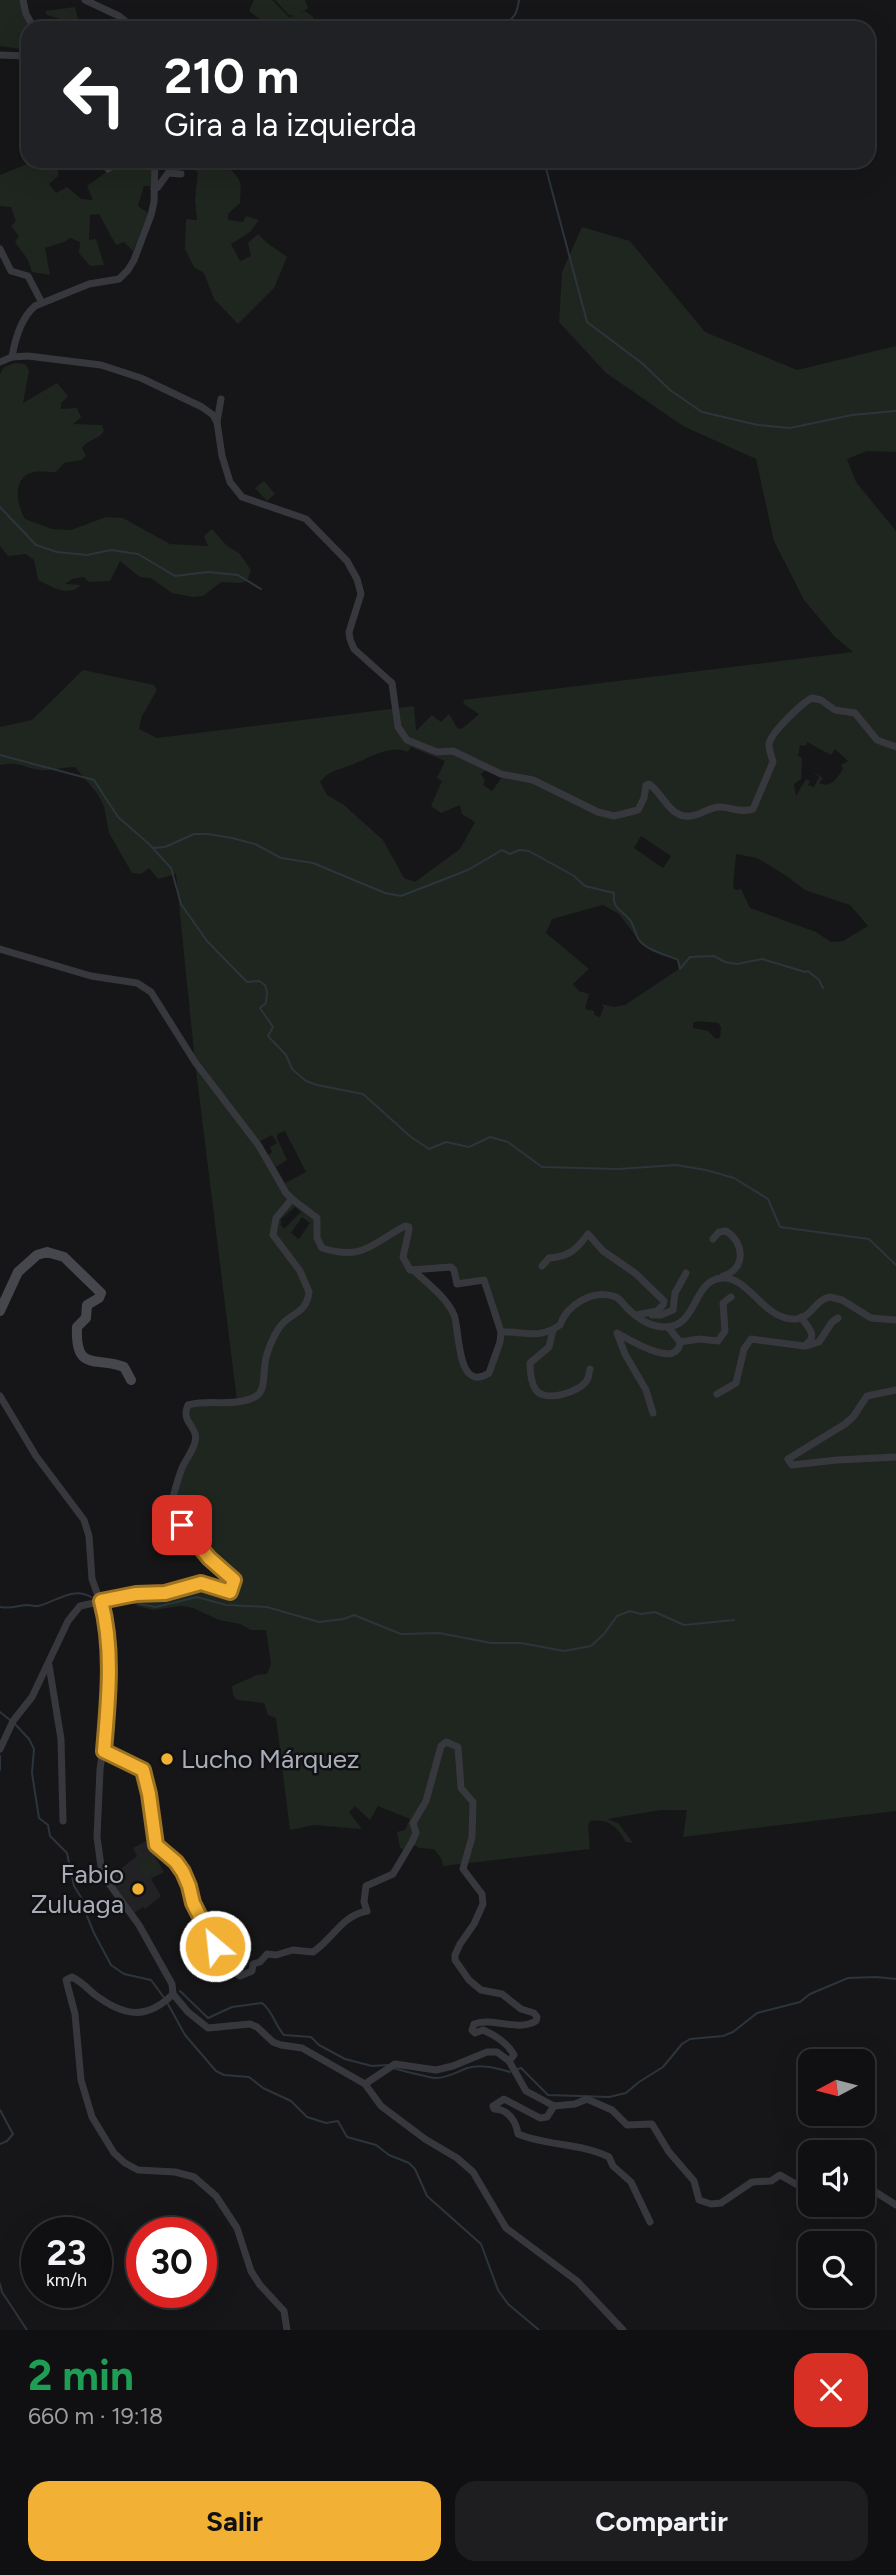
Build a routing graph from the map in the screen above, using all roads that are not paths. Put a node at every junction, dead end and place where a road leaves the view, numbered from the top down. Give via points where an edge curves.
1 (23, 0) edge
2 (85, 0) edge
3 (30, 21) edge
4 (125, 21) edge
5 (0, 55) edge
6 (21, 56) edge
7 (155, 168) edge
8 (181, 174) dead end
9 (154, 189) junction
10 (0, 249) edge
11 (42, 303) junction
12 (12, 357) junction
13 (0, 362) edge
14 (221, 399) dead end
15 (216, 422) junction
16 (896, 747) edge
17 (0, 949) edge
18 (292, 1199) junction
19 (713, 1239) dead end
20 (542, 1266) dead end
21 (413, 1270) junction
22 (686, 1273) dead end
23 (719, 1278) junction
24 (731, 1297) dead end
25 (0, 1311) edge
26 (636, 1315) junction
27 (801, 1317) junction
28 (838, 1318) dead end
29 (896, 1320) edge
30 (668, 1327) junction
31 (556, 1328) junction
32 (500, 1332) junction
33 (681, 1342) junction
34 (804, 1346) junction
35 (590, 1369) dead end
36 (131, 1380) dead end
37 (896, 1390) edge
38 (717, 1394) dead end
39 (0, 1396) edge
40 (653, 1413) dead end
41 (896, 1457) edge
42 (101, 1601) junction
43 (48, 1664) junction
44 (1, 1747) edge
45 (104, 1751) junction
46 (63, 1821) dead end
47 (173, 1994) junction
48 (509, 2061) junction
49 (365, 2084) junction
50 (554, 2106) junction
51 (798, 2185) edge
52 (875, 2192) edge
53 (896, 2205) edge
54 (650, 2222) dead end
55 (287, 2330) edge
56 (623, 2330) edge

1 - 3 street
2 - 4 street
5 - 6 street
7 - 9 street
8 - 9 street via 168,173
9 - 11 street via 151,215 134,260 122,277 89,284
10 - 11 street via 11,271 28,276
11 - 12 street via 28,312
12 - 13 street
12 - 15 street via 116,369 194,402
14 - 15 street
15 - 16 street via 226,472 236,491 306,519 347,561 361,594 350,639 354,649 392,683 398,727 418,746 453,751 494,772 533,780 607,815 638,810 649,784 664,804 688,817 714,807 753,808 773,762 769,747 773,735 812,698 835,710 855,713 877,740
17 - 18 street via 137,983 152,992 195,1062 259,1146
18 - 21 street via 317,1218 318,1244 331,1251 351,1255 409,1227 403,1257
18 - 42 street via 276,1218 273,1235 307,1283 308,1300 304,1309 277,1331 260,1392 245,1401 188,1405 186,1418 196,1434 195,1443 171,1506 198,1546 234,1580 233,1586 230,1592 223,1592 201,1583
19 - 23 street via 726,1231 734,1236 740,1251 736,1269
20 - 26 street via 549,1258 576,1250 588,1234 664,1301 657,1311
21 - 32 street via 446,1266 454,1270 457,1284 484,1280
21 - 32 street via 454,1314 461,1360 472,1376 489,1373
22 - 26 street via 675,1293 673,1310
23 - 27 street via 734,1279 785,1318
23 - 30 street via 705,1287 681,1324
24 - 33 street via 723,1303 725,1331 718,1341
25 - 36 street via 18,1272 37,1255 47,1252 64,1257 101,1293 87,1305 86,1318 77,1327 83,1358 124,1367
26 - 30 street via 649,1324
26 - 31 street via 617,1297 602,1295 578,1301
27 - 29 street via 830,1297 871,1318
27 - 34 street via 813,1335
28 - 34 street via 818,1342
30 - 33 street
31 - 32 street via 542,1335
31 - 35 street via 549,1347 530,1363 536,1390 569,1393 586,1381
33 - 40 street via 675,1354 664,1354 617,1333
34 - 38 street via 751,1339 736,1383
37 - 41 street via 867,1396 845,1424 788,1459 792,1465
39 - 42 street via 36,1456 84,1520 92,1579
42 - 43 street via 73,1612
42 - 45 street via 108,1646
43 - 44 street
43 - 46 street via 61,1739
45 - 47 street via 97,1837 102,1874 139,1925 172,1984
45 - 48 street via 143,1770 156,1845 183,1872 205,1929 224,1952 230,1969 240,1976 252,1971 253,1964 267,1954 313,1952 339,1925 367,1911 366,1886 395,1871 414,1837 413,1823 426,1801 441,1746 455,1744 461,1788 473,1802 472,1837 463,1869 482,1894 483,1904 455,1960 481,1990 502,1994 537,2017 524,2026 488,2021 474,2024 475,2033 483,2030 507,2045 514,2055
47 - 49 street via 208,2028 257,2026 272,2042 302,2048
47 - 55 street via 145,2013 133,2012 109,2005 72,1977 66,1980 75,2014 81,2080 92,2117 125,2163 138,2170 186,2175 216,2196 237,2228 251,2271 284,2311
48 - 49 street via 497,2052 487,2052 436,2070 392,2066
48 - 50 street via 526,2091
49 - 56 street via 381,2106 473,2172 506,2228 577,2281
50 - 51 street via 587,2099 612,2110 627,2125 652,2124 694,2182 699,2200 711,2204 721,2203 752,2182 780,2175
50 - 54 street via 540,2119 504,2099 493,2106 516,2123 518,2134 609,2157 631,2182
52 - 53 street

